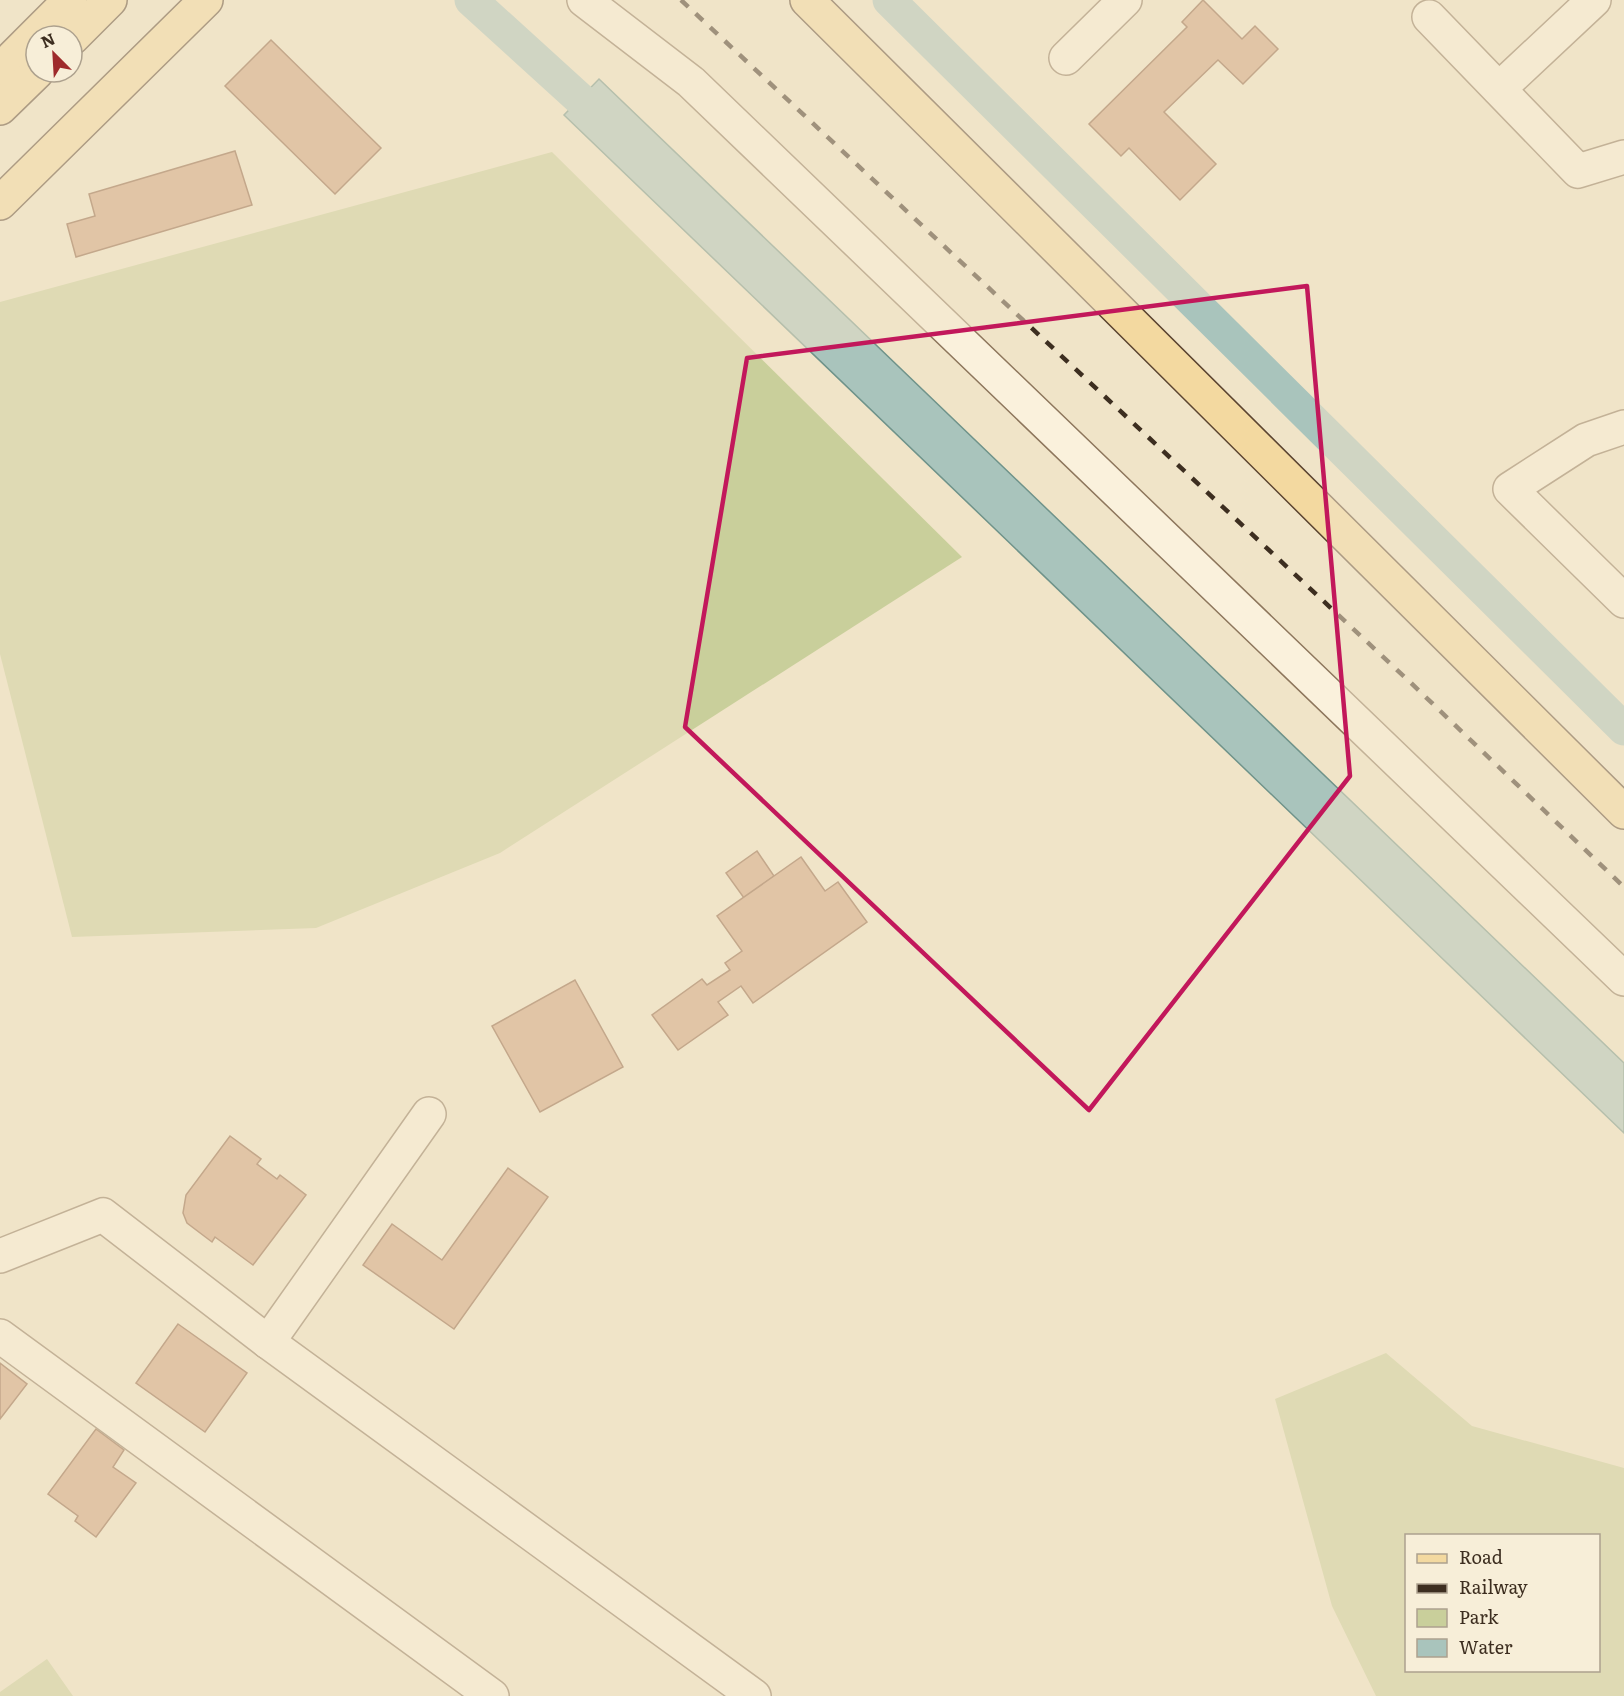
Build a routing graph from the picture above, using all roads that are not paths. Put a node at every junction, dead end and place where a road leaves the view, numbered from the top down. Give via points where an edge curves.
1 (70, 0) edge
2 (110, 0) edge
3 (173, 0) edge
4 (206, 0) edge
5 (584, 0) edge
6 (807, 0) edge
7 (1125, 0) edge
8 (1594, 0) edge
9 (1429, 17) dead end
10 (84, 26) edge
11 (1065, 58) dead end
12 (0, 70) edge
13 (25, 84) edge
14 (1499, 89) junction
15 (0, 108) edge
16 (1624, 157) edge
17 (0, 173) edge
18 (0, 203) edge
19 (1624, 427) edge
20 (1624, 601) edge
21 (1624, 812) edge
22 (1624, 979) edge
23 (429, 1114) dead end
24 (0, 1256) edge
25 (0, 1336) edge
26 (268, 1342) junction
27 (492, 1696) edge
28 (754, 1696) edge

1 - 12 main road
2 - 10 main road
3 - 17 main road
4 - 18 main road
5 - 22 street via 691,82
6 - 21 main road
7 - 11 street
8 - 14 street
9 - 14 street
13 - 15 main road
14 - 16 street via 1578,171
19 - 20 street via 1586,440 1510,489
23 - 26 street
24 - 26 street via 103,1215
25 - 27 street
26 - 28 street

